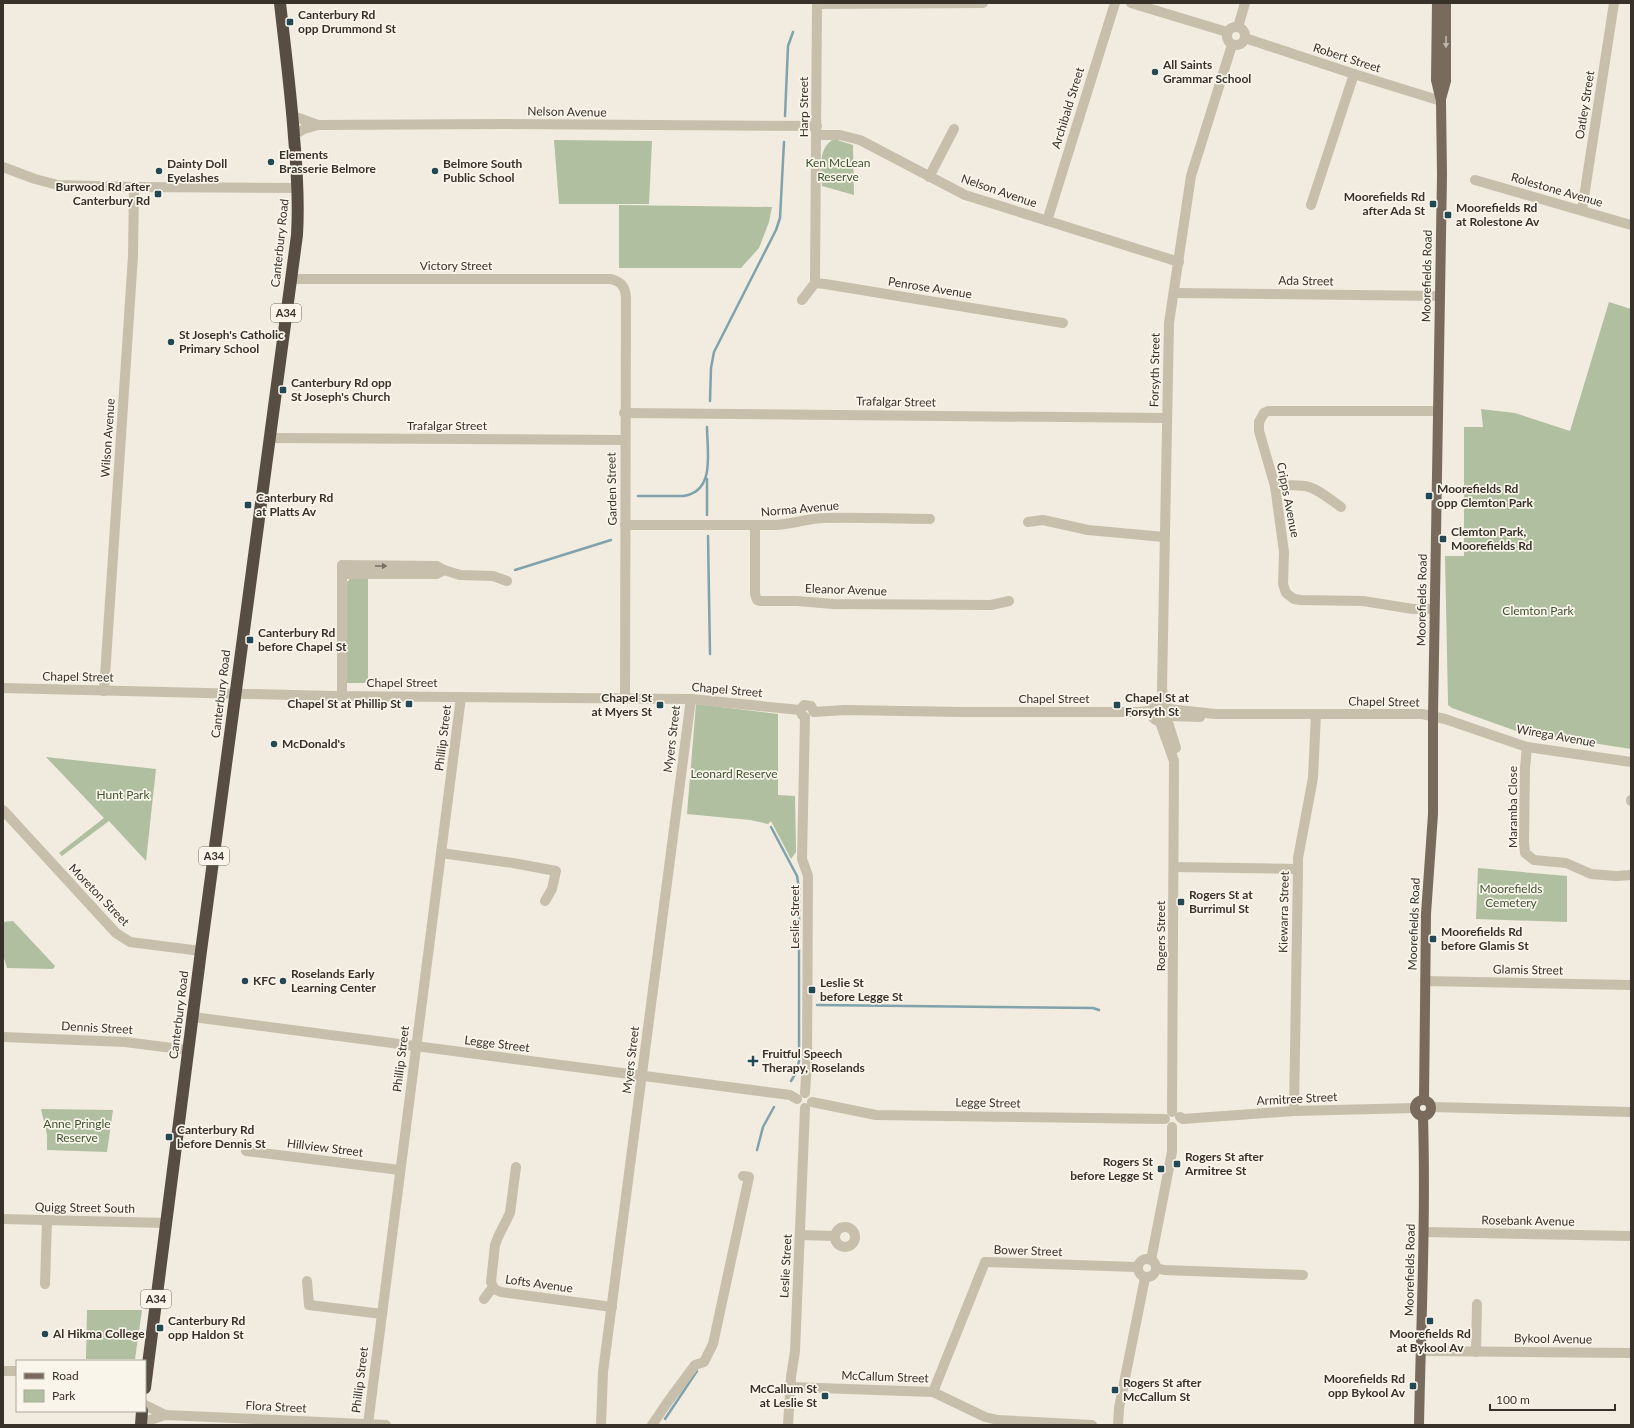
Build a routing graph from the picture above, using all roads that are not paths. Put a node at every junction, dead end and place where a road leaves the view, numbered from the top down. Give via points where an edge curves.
1 (280, 3) edge
2 (817, 3) edge
3 (983, 3) edge
4 (1115, 3) edge
5 (1131, 3) edge
6 (1245, 3) edge
7 (1437, 3) edge
8 (1446, 3) edge
9 (1614, 3) edge
10 (914, 4) edge
11 (1238, 27) junction
12 (1227, 32) junction
13 (1245, 38) junction
14 (1232, 45) junction
15 (1354, 74) junction
16 (1441, 100) junction
17 (292, 116) junction
18 (318, 125) junction
19 (954, 129) dead end
20 (817, 131) junction
21 (294, 135) junction
22 (3, 167) edge
23 (929, 176) junction
24 (1475, 180) dead end
25 (134, 187) junction
26 (298, 188) junction
27 (1311, 205) dead end
28 (1582, 210) junction
29 (1047, 221) junction
30 (1631, 225) edge
31 (1179, 262) junction
32 (291, 279) junction
33 (620, 282) joint
34 (815, 283) junction
35 (1174, 293) junction
36 (1439, 296) junction
37 (802, 300) dead end
38 (1063, 323) dead end
39 (1438, 411) junction
40 (624, 413) junction
41 (1167, 418) junction
42 (269, 438) junction
43 (624, 440) junction
44 (1275, 486) junction
45 (1341, 507) dead end
46 (930, 519) dead end
47 (1028, 522) dead end
48 (625, 525) junction
49 (755, 525) junction
50 (1164, 537) junction
51 (507, 581) dead end
52 (1009, 601) dead end
53 (1434, 609) junction
54 (3, 688) edge
55 (104, 691) junction
56 (236, 694) junction
57 (342, 696) junction
58 (461, 697) junction
59 (625, 698) junction
60 (691, 699) junction
61 (1150, 711) junction
62 (803, 714) junction
63 (1166, 714) junction
64 (1216, 714) junction
65 (1316, 714) junction
66 (1432, 716) junction
67 (1192, 718) junction
68 (1174, 739) junction
69 (1527, 747) junction
70 (1174, 761) junction
71 (1631, 762) edge
72 (3, 810) edge
73 (441, 853) junction
74 (1174, 867) junction
75 (1298, 869) junction
76 (1631, 875) edge
77 (545, 901) dead end
78 (201, 951) junction
79 (1425, 981) junction
80 (1631, 985) edge
81 (193, 1017) junction
82 (3, 1037) edge
83 (416, 1046) junction
84 (188, 1050) junction
85 (642, 1076) junction
86 (801, 1096) junction
87 (1427, 1104) junction
88 (809, 1105) junction
89 (1415, 1108) junction
90 (1294, 1112) junction
91 (1631, 1112) edge
92 (1176, 1114) junction
93 (1423, 1116) junction
94 (1165, 1119) junction
95 (1172, 1127) junction
96 (246, 1150) dead end
97 (516, 1167) dead end
98 (400, 1170) junction
99 (743, 1176) dead end
100 (3, 1219) edge
101 (47, 1220) junction
102 (166, 1224) junction
103 (1424, 1232) junction
104 (800, 1235) junction
105 (835, 1236) dead end
106 (1631, 1236) edge
107 (1153, 1264) junction
108 (1137, 1268) junction
109 (1303, 1275) dead end
110 (1145, 1278) junction
111 (307, 1281) dead end
112 (46, 1284) dead end
113 (493, 1288) junction
114 (484, 1299) dead end
115 (1477, 1304) dead end
116 (612, 1307) junction
117 (382, 1314) junction
118 (1422, 1351) junction
119 (1476, 1352) junction
120 (1631, 1353) edge
121 (3, 1371) edge
122 (16, 1371) edge
123 (146, 1374) edge
124 (790, 1387) junction
125 (933, 1392) junction
126 (146, 1406) edge
127 (165, 1415) junction
128 (141, 1420) edge
129 (368, 1424) edge
130 (386, 1425) edge
131 (601, 1425) edge
132 (652, 1425) edge
133 (788, 1425) edge
134 (1092, 1425) edge
135 (1118, 1425) edge
136 (1419, 1425) edge

1 - 17 highway, Canterbury Road / A34
2 - 10 street
2 - 20 street, Harp Street
3 - 10 street
4 - 29 street, Archibald Street
5 - 12 street
6 - 11 street
7 - 16 main road, Moorefields Road via 1436,80
8 -> 16 main road, Moorefields Road via 1446,81
9 - 28 street, Oatley Street
11 - 12 street
11 - 13 street via 1245,32
12 - 14 street via 1228,41
13 - 14 street via 1241,44
13 - 15 street, Robert Street
14 - 31 street, Forsyth Street via 1191,176
15 - 16 street, Robert Street
15 - 27 street
16 - 36 main road, Moorefields Road
17 - 18 street, Nelson Avenue
17 - 21 highway, Canterbury Road / A34
18 - 20 street, Nelson Avenue via 501,124
18 - 21 street, Nelson Avenue
19 - 23 street
20 - 23 street, Nelson Avenue via 860,140
20 - 34 street, Harp Street
21 - 26 highway, Canterbury Road / A34
22 - 25 street via 58,185
23 - 29 street, Nelson Avenue via 965,195
24 - 28 street, Rolestone Avenue
25 - 26 street
25 - 55 street, Wilson Avenue via 133,256
26 - 32 highway, Canterbury Road / A34 via 299,209
28 - 30 street, Rolestone Avenue
29 - 31 street, Nelson Avenue
31 - 35 street, Forsyth Street
32 - 33 street, Victory Street via 611,279
32 - 42 highway, Canterbury Road / A34
33 - 40 street, Garden Street via 624,286 626,297
34 - 37 street
34 - 38 street, Penrose Avenue
35 - 36 street, Ada Street
35 - 41 street, Forsyth Street via 1169,323
36 - 39 main road, Moorefields Road
39 - 44 street, Cripps Avenue via 1266,411 1260,418 1259,430
39 - 53 main road, Moorefields Road
40 - 41 street, Trafalgar Street
40 - 43 street, Garden Street
41 - 50 street, Forsyth Street
42 - 43 street, Trafalgar Street
42 - 56 highway, Canterbury Road / A34
43 - 48 street, Garden Street
44 - 45 street via 1307,485 1320,491
44 - 53 street, Cripps Avenue via 1284,552 1283,584 1290,597 1301,600 1363,601
46 - 49 street, Norma Avenue via 825,518 785,525
47 - 50 street via 1043,520 1088,530
48 - 49 street, Norma Avenue
48 - 59 street, Garden Street
49 - 52 street, Eleanor Avenue via 755,594 760,601 991,605
50 - 63 street, Forsyth Street via 1162,689
51 - 57 street via 493,576 460,575 444,570 437,574 342,570
53 - 66 main road, Moorefields Road
54 - 55 street, Chapel Street
55 - 56 street, Chapel Street
56 - 57 street, Chapel Street
56 - 78 highway, Canterbury Road / A34
57 - 58 street, Chapel Street
58 - 59 street, Chapel Street
58 - 73 street, Phillip Street
59 - 60 street, Chapel Street
60 - 62 street, Chapel Street
60 - 85 street, Myers Street
61 - 62 street, Chapel Street via 814,712 809,704 804,705
61 - 63 street via 1153,719
61 - 63 street via 1155,704
62 - 86 street, Leslie Street via 802,859 808,876 807,1063
63 - 64 street, Chapel Street
63 - 67 street, Chapel Street
63 - 68 street, Rogers Street
63 - 70 street, Rogers Street
64 - 65 street, Chapel Street
64 - 67 street, Chapel Street
65 - 66 street, Chapel Street
65 - 75 street, Kiewarra Street via 1313,778
66 - 69 street, Wirega Avenue
66 - 79 main road, Moorefields Road via 1433,814 1426,914
67 - 68 street, Chapel Street via 1176,724
68 - 70 street, Rogers Street
69 - 71 street, Wirega Avenue
69 - 76 street, Maramba Close via 1524,776 1525,853 1534,860 1566,863 1591,874
70 - 74 street, Rogers Street
72 - 78 street, Moreton Street via 123,938 134,942
73 - 77 street via 556,871 552,889
73 - 83 street, Phillip Street
74 - 75 street
74 - 92 street, Rogers Street
75 - 90 street, Kiewarra Street
78 - 81 highway, Canterbury Road / A34
79 - 80 street, Glamis Street
79 - 87 main road, Moorefields Road
81 - 83 street, Legge Street
81 - 84 highway, Canterbury Road / A34
82 - 84 street, Dennis Street via 125,1042
83 - 85 street, Legge Street
83 - 98 street, Phillip Street
84 - 102 highway, Canterbury Road / A34
85 - 86 street, Legge Street
85 - 116 street, Myers Street
86 - 88 street via 812,1097
87 - 89 main road via 1419,1102
87 - 91 street
87 - 93 main road via 1428,1114
88 - 94 street, Legge Street via 876,1115
88 - 104 street, Leslie Street
89 - 90 street, Armitree Street
89 - 93 main road via 1417,1113
90 - 92 street, Armitree Street via 1183,1119
92 - 94 street via 1166,1115
92 - 95 street via 1179,1124
93 - 103 main road, Moorefields Road
94 - 95 street via 1168,1126
95 - 107 street via 1172,1152
96 - 98 street, Hillview Street
97 - 113 street, Lofts Avenue via 510,1212 495,1245 491,1282
98 - 117 street, Phillip Street
99 - 132 street via 749,1177 713,1344 704,1362 695,1365
100 - 101 street, Quigg Street South
101 - 102 street, Quigg Street South
101 - 112 street
102 - 123 highway, Canterbury Road / A34
103 - 106 street, Rosebank Avenue
103 - 118 main road, Moorefields Road
104 - 105 street
104 - 124 street, Leslie Street via 795,1351
107 - 108 street via 1142,1260
107 - 109 street via 1164,1270
107 - 110 street via 1152,1276
108 - 110 street via 1138,1273
108 - 125 street, Bower Street via 985,1262
110 - 135 street via 1119,1408
111 - 117 street via 309,1304
113 - 114 street
113 - 116 street, Lofts Avenue via 501,1292
115 - 119 street
116 - 131 street, Myers Street via 603,1372
117 - 129 street, Phillip Street
118 - 119 street, Bykool Avenue
118 - 136 main road, Moorefields Road
119 - 120 street, Bykool Avenue
121 - 122 street
124 - 125 street, McCallum Street
124 - 133 street, Leslie Street
125 - 134 street, McCallum Street via 992,1419
126 - 127 street, Flora Street
127 - 128 street, Flora Street
127 - 129 street, Flora Street
129 - 130 street, Flora Street

